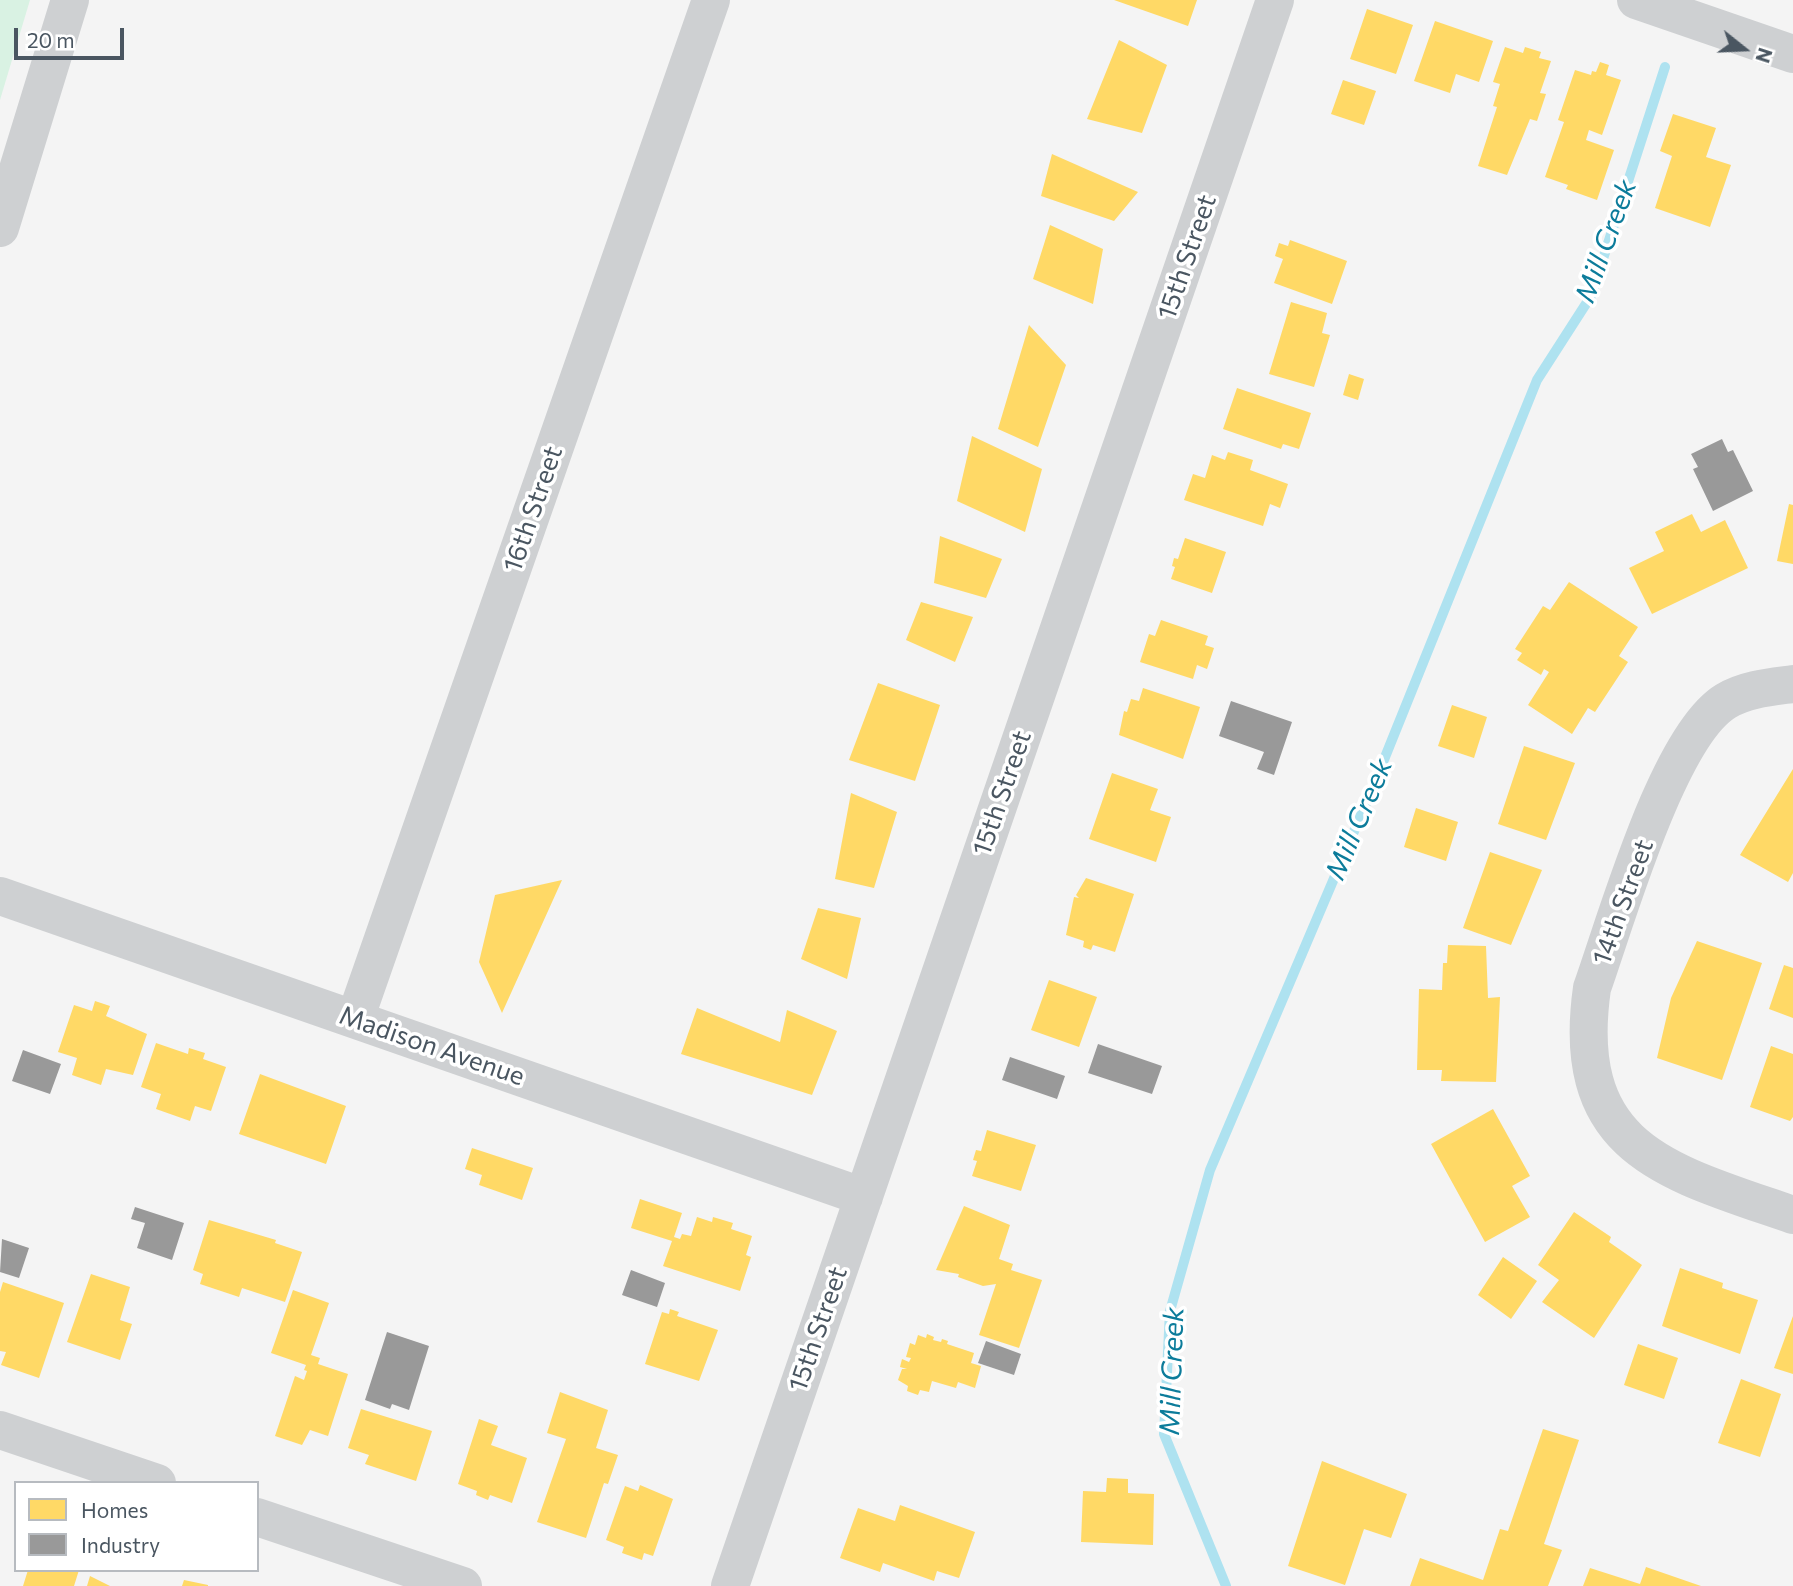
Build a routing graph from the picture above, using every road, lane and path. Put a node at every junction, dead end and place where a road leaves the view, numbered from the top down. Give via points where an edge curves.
1 (70, 0) edge
2 (711, 0) edge
3 (1275, 0) edge
4 (1636, 0) edge
5 (1793, 54) edge
6 (0, 228) edge
7 (1793, 684) edge
8 (0, 897) edge
9 (355, 1018) junction
10 (864, 1196) junction
11 (1793, 1214) edge
12 (0, 1430) edge
13 (151, 1481) edge
14 (259, 1518) edge
15 (463, 1586) edge
16 (730, 1586) edge

1 - 6 street
2 - 9 street, 16th Street
3 - 10 street, 15th Street
4 - 5 street
7 - 11 street, 14th Street via 1758,689 1725,702 1681,753 1592,988 1588,1019 1595,1084 1611,1119 1632,1145 1707,1185
8 - 9 street, Madison Avenue
9 - 10 street, Madison Avenue
10 - 16 street, 15th Street
12 - 13 street
14 - 15 street

